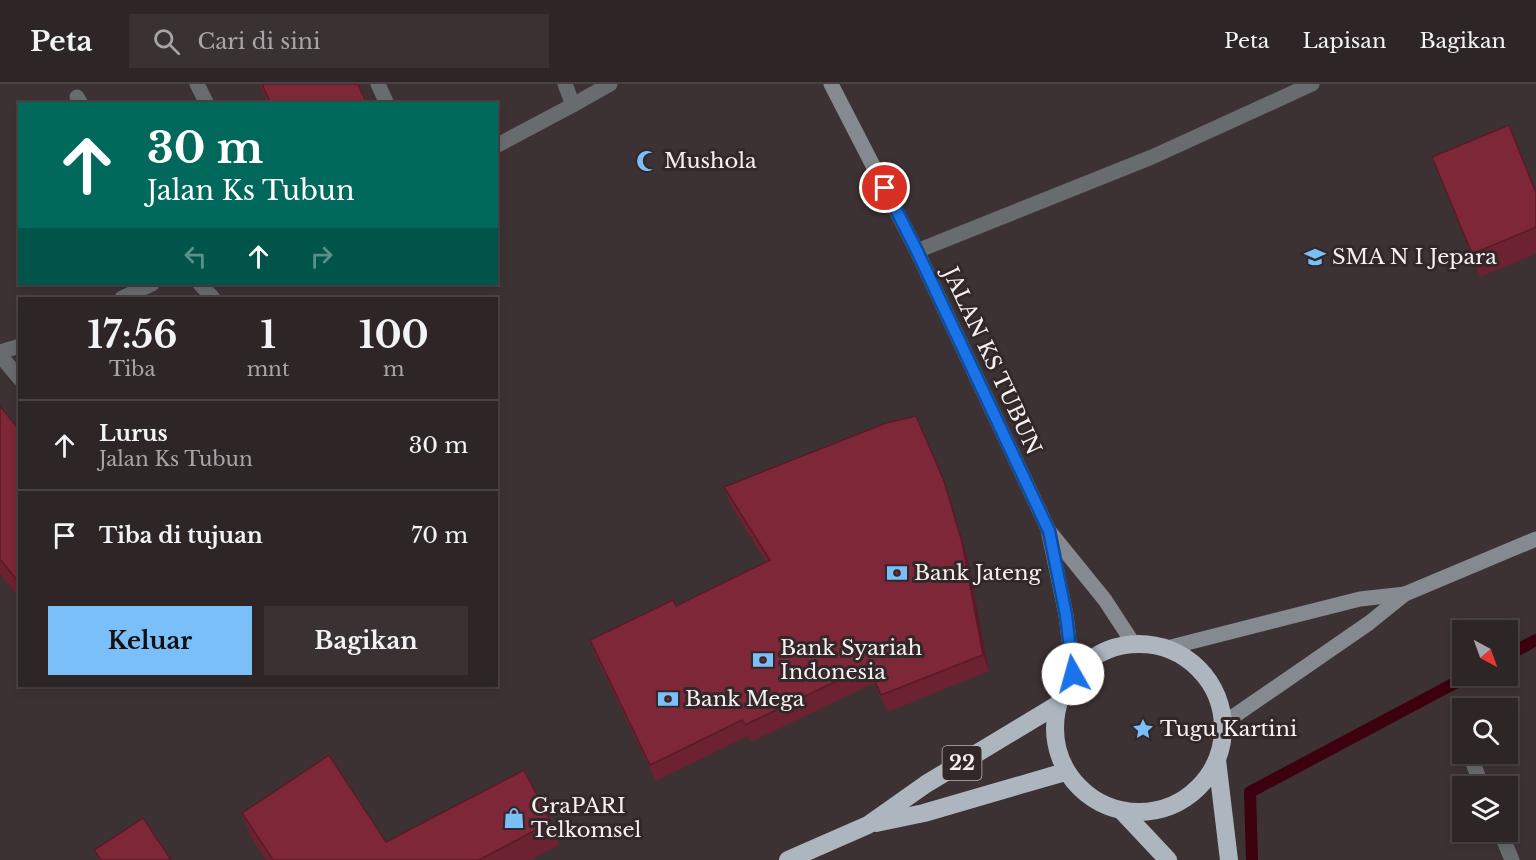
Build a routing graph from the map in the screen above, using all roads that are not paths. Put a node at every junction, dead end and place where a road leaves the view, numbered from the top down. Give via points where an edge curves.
1 (196, 84) edge
2 (378, 84) edge
3 (565, 84) edge
4 (610, 84) edge
5 (831, 84) edge
6 (1312, 84) edge
7 (206, 102) edge
8 (386, 102) edge
9 (573, 105) junction
10 (498, 145) edge
11 (917, 251) junction
12 (150, 285) edge
13 (201, 285) edge
14 (124, 297) edge
15 (212, 297) edge
16 (18, 347) edge
17 (0, 353) edge
18 (18, 376) edge
19 (1049, 531) junction
20 (1536, 539) edge
21 (1405, 594) junction
22 (1133, 643) junction
23 (1167, 648) junction
24 (1073, 674) junction
25 (1057, 705) junction
26 (1224, 723) junction
27 (1217, 760) junction
28 (1065, 772) junction
29 (1124, 812) junction
30 (868, 825) junction
31 (1505, 842) edge
32 (788, 860) edge
33 (1168, 860) edge
34 (1229, 860) edge
35 (1512, 860) edge

1 - 7 street
2 - 8 street
3 - 9 street
4 - 9 street
5 - 11 main road, JALAN KS TUBUN
6 - 11 street via 1152,157
9 - 10 street
11 - 19 main road, JALAN KS TUBUN
12 - 14 street
13 - 15 street
16 - 17 street
17 - 18 street
19 - 22 main road, JALAN KS TUBUN via 1105,600
19 - 24 main road
20 - 21 main road
21 - 23 main road via 1349,602
21 - 26 main road
22 - 23 highway
22 - 24 highway via 1100,653
23 - 26 highway via 1196,664 1215,691
24 - 25 highway
25 - 28 highway via 1054,739
25 - 30 highway, 22 via 926,784
26 - 27 highway
27 - 29 highway via 1202,784 1179,802 1152,812
27 - 34 highway
28 - 29 highway via 1089,797
28 - 30 highway, 22
29 - 33 highway
30 - 32 highway, 22
31 - 35 street

